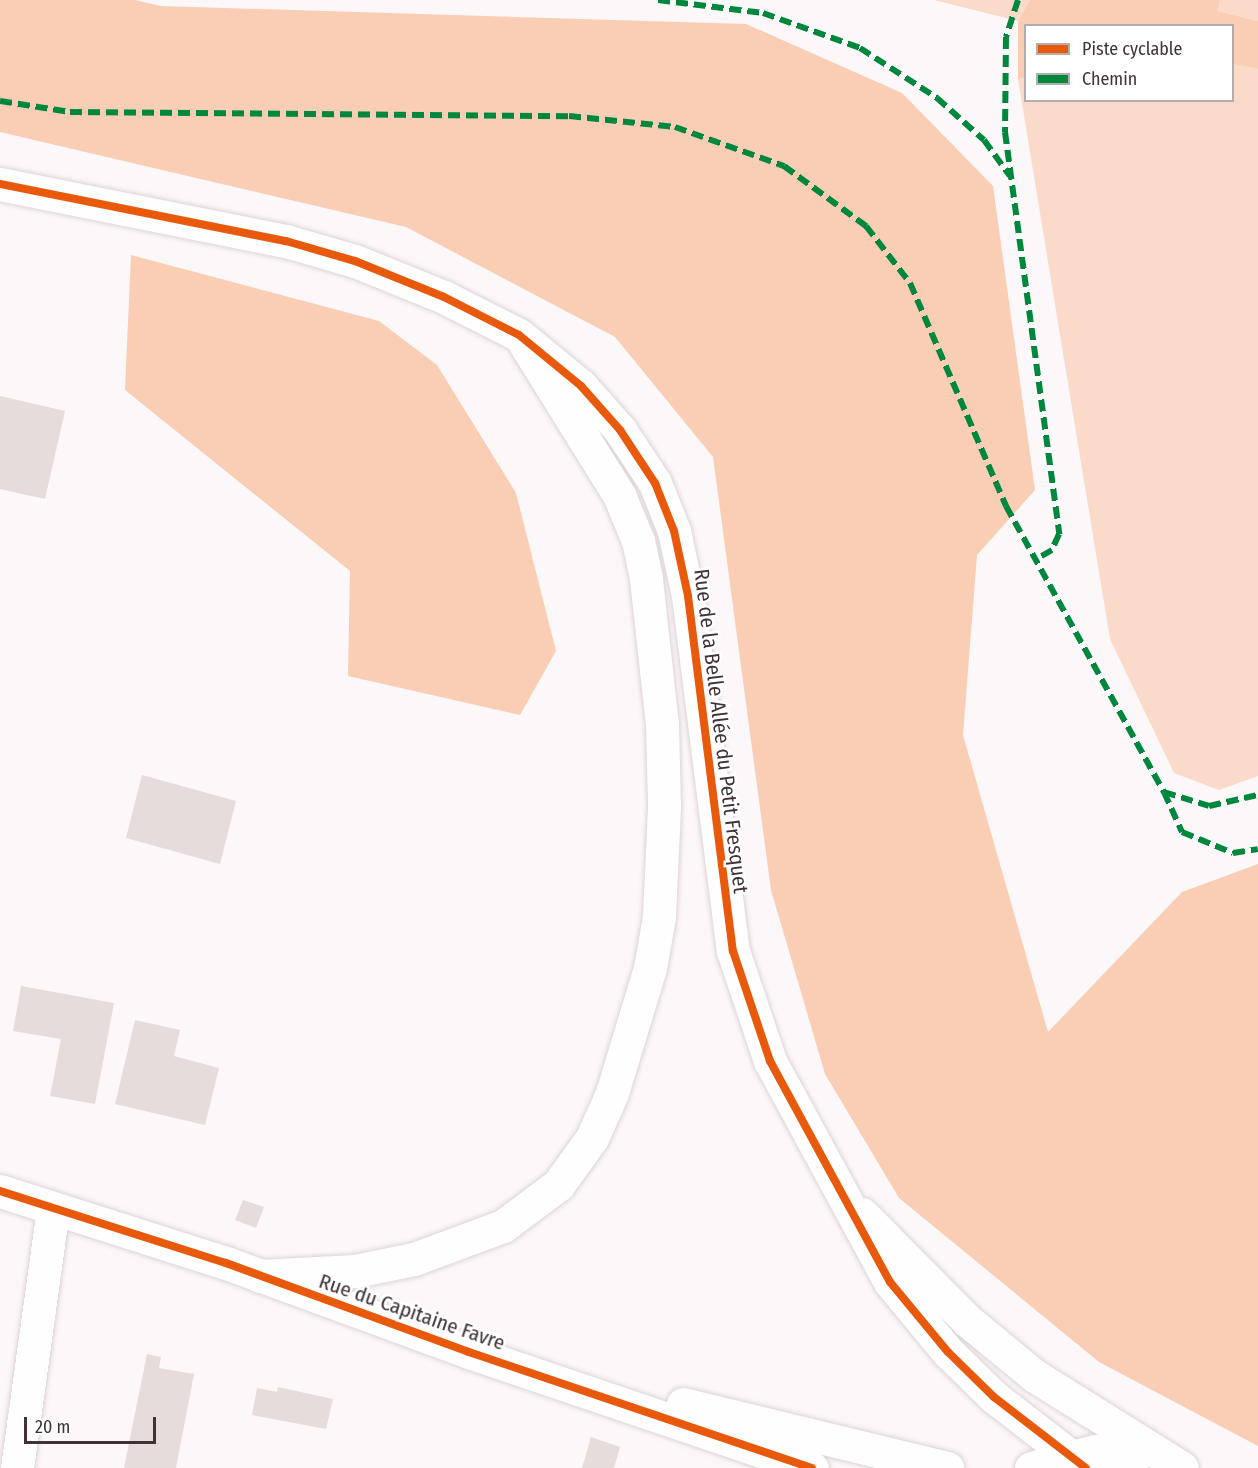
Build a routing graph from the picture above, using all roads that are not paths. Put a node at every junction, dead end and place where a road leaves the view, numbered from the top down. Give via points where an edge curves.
1 (0, 184) edge
2 (519, 335) junction
3 (838, 1189) junction
4 (0, 1191) edge
5 (53, 1208) junction
6 (258, 1276) junction
7 (470, 1352) junction
8 (1136, 1460) edge
9 (1077, 1462) edge
10 (17, 1468) edge
11 (812, 1468) edge
12 (947, 1468) edge
13 (1031, 1468) edge
14 (1182, 1468) edge

1 - 2 street, Rue de la Belle Allée du Petit Fresquet via 286,241 355,261 444,297
2 - 3 street, Rue de la Belle Allée du Petit Fresquet via 581,386 620,430 655,483 675,531 688,596 733,951 770,1061
2 - 6 street, Rue de la Belle Allée du Petit Fresquet via 585,434 619,495 638,540 646,578 662,724 664,805 659,917 650,968 612,1093 592,1138 558,1185 503,1226 414,1259 355,1271
3 - 8 street, Rue de la Belle Allée du Petit Fresquet via 968,1321
3 - 9 street, Rue de la Belle Allée du Petit Fresquet via 890,1282 948,1352 994,1396
4 - 5 street, Rue du Capitaine Favre
5 - 6 street, Rue du Capitaine Favre
5 - 10 street
6 - 7 street, Rue du Capitaine Favre
7 - 11 street, Rue du Capitaine Favre
7 - 12 street, Rue du Capitaine Favre
8 - 9 street via 1095,1451
8 - 14 street, Rue de la Belle Allée du Petit Fresquet
9 - 13 street

